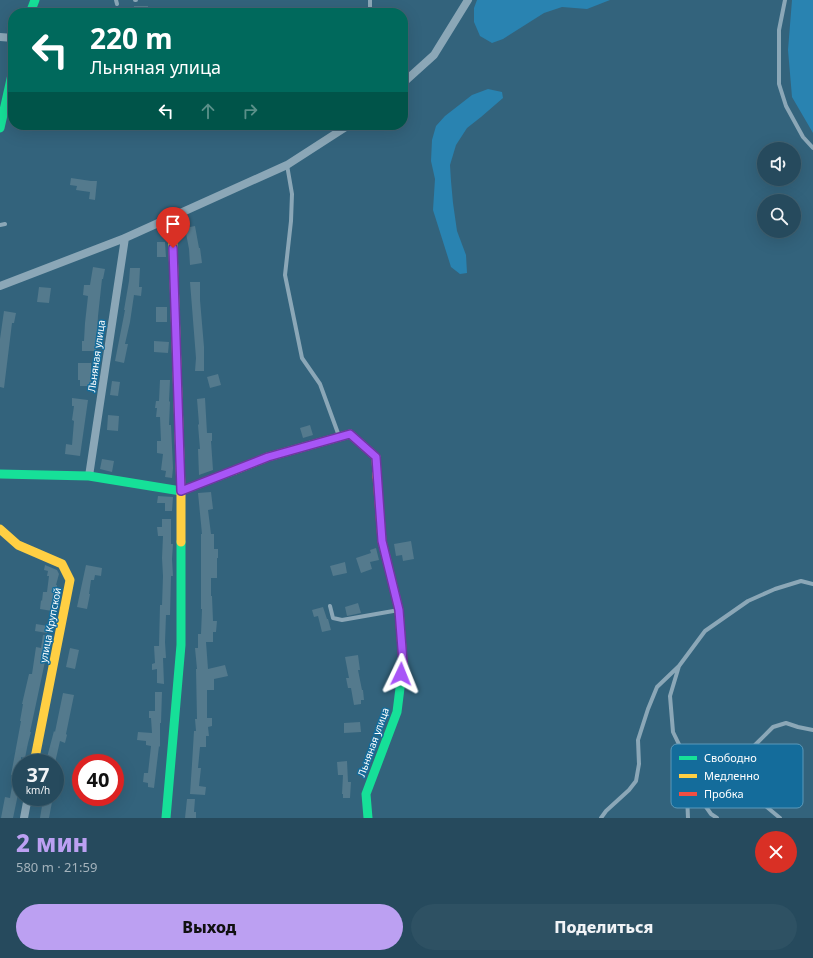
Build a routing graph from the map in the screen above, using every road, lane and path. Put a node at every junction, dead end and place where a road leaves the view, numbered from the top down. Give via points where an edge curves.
1 (468, 0) edge
2 (785, 0) edge
3 (408, 78) edge
4 (8, 92) edge
5 (0, 128) edge
6 (341, 130) edge
7 (813, 148) edge
8 (288, 165) junction
9 (172, 217) junction
10 (5, 224) dead end
11 (0, 225) edge
12 (125, 238) junction
13 (0, 286) edge
14 (340, 436) junction
15 (0, 474) edge
16 (89, 476) junction
17 (181, 491) junction
18 (0, 529) edge
19 (813, 584) edge
20 (330, 606) dead end
21 (399, 610) junction
22 (679, 666) junction
23 (813, 730) edge
24 (679, 744) edge
25 (756, 744) edge
26 (36, 754) edge
27 (26, 806) edge
28 (688, 808) edge
29 (707, 808) edge
30 (768, 808) edge
31 (24, 818) edge
32 (166, 818) edge
33 (368, 818) edge
34 (601, 818) edge
35 (688, 818) edge
36 (716, 818) edge
37 (780, 818) edge

1 - 3 street via 434,55
2 - 7 lane via 779,30 779,84 786,106 803,137
4 - 5 street
6 - 8 street
8 - 9 street
8 - 14 lane via 292,221 285,275 302,358 320,384
9 - 12 street
9 - 17 street
10 - 11 lane
12 - 13 street
12 - 16 street, Льняная улица
14 - 17 street via 268,457
14 - 21 street, Льняная улица via 350,434 376,457 382,541
15 - 16 street
16 - 17 street
17 - 32 street via 181,645
18 - 26 street, улица Крупской via 18,545 62,564 70,580
19 - 22 lane via 801,581 748,601 705,631
20 - 21 lane via 333,618 342,620
21 - 33 street, Льняная улица via 403,662 397,712 366,794
22 - 24 lane via 670,696 673,732
22 - 34 lane via 657,687 638,740 639,764 636,781
23 - 25 lane via 786,723 773,727
27 - 31 street
28 - 35 lane
29 - 36 lane
30 - 37 lane

